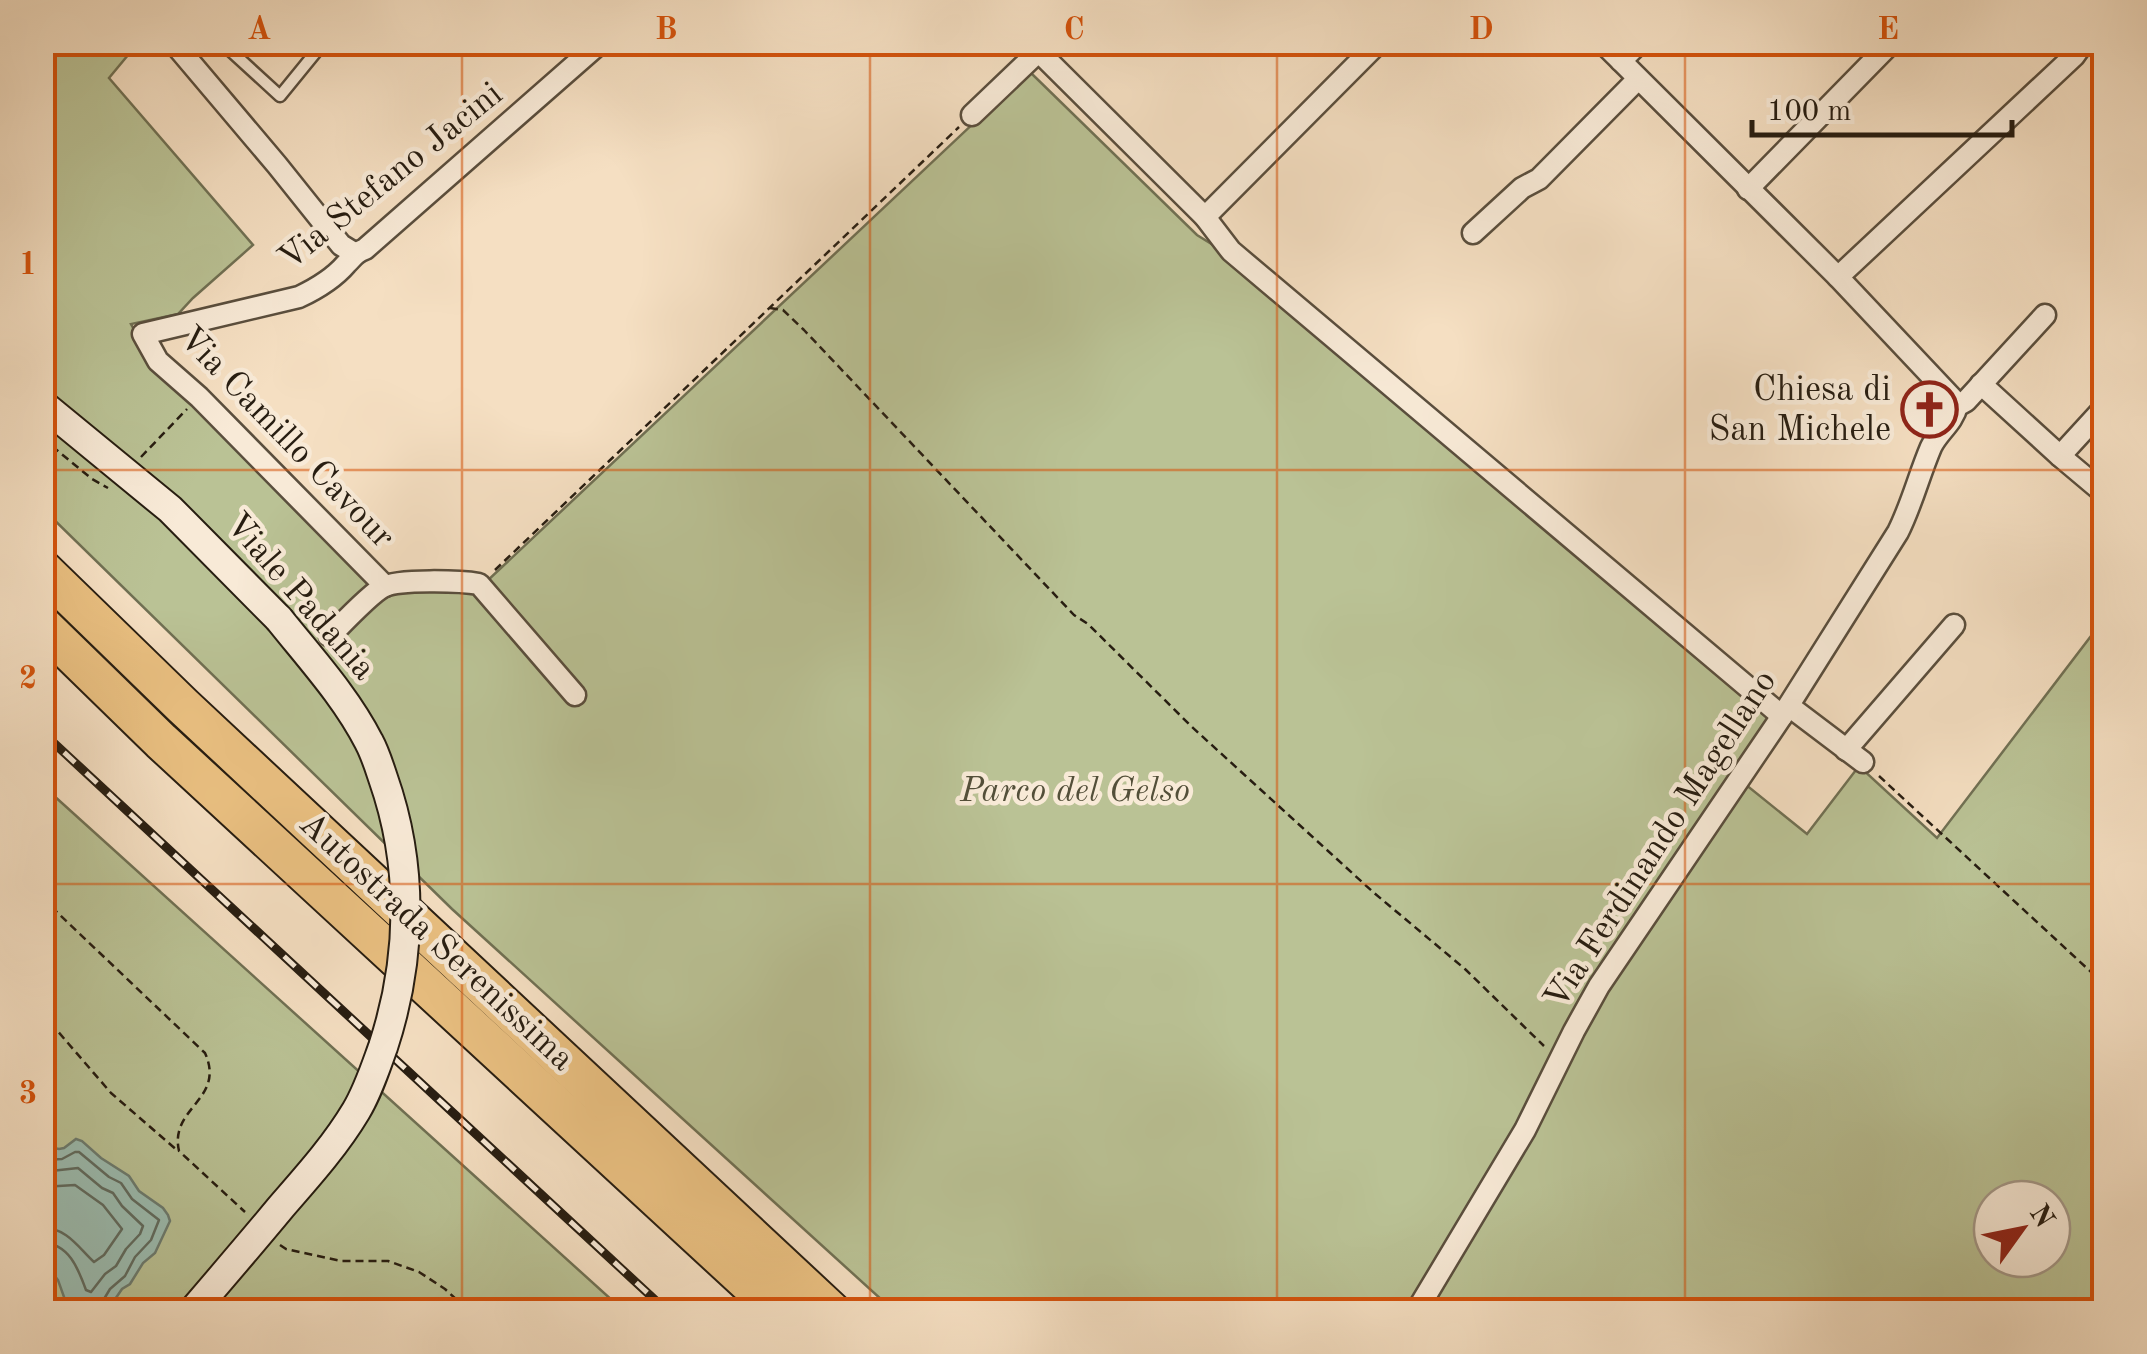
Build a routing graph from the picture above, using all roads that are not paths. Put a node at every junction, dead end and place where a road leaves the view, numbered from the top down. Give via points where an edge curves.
1 (173, 42) edge
2 (221, 42) edge
3 (324, 42) edge
4 (601, 42) edge
5 (1378, 42) edge
6 (1602, 42) edge
7 (1640, 42) edge
8 (1892, 42) edge
9 (1036, 46) edge
10 (2078, 46) edge
11 (1621, 61) junction
12 (1638, 79) junction
13 (972, 115) road end
14 (1748, 189) junction
15 (1205, 217) junction
16 (1473, 233) dead end
17 (354, 253) junction
18 (1838, 276) junction
19 (2045, 315) dead end
20 (142, 334) joint
21 (1981, 384) junction
22 (42, 404) edge
23 (1957, 406) junction
24 (2104, 408) edge
25 (2060, 456) junction
26 (2104, 493) edge
27 (42, 569) edge
28 (385, 586) junction
29 (1954, 624) dead end
30 (42, 625) edge
31 (330, 636) dead end
32 (575, 695) dead end
33 (1785, 711) junction
34 (192, 1312) edge
35 (780, 1312) edge
36 (832, 1312) edge
37 (1416, 1312) edge

1 - 17 street
2 - 3 lane via 280,96
4 - 17 street, Via Stefano Jacini
5 - 15 street
6 - 11 street
7 - 11 street
8 - 14 street
9 - 13 street
9 - 15 street
10 - 18 street
11 - 12 street
12 - 14 street
12 - 16 street via 1539,179
14 - 18 street
15 - 33 street via 1231,251
17 - 20 street, Via Stefano Jacini via 299,297
18 - 23 street
19 - 21 street, Via Ferdinando Magellano
20 - 28 street, Via Camillo Cavour via 158,362
21 - 23 street, Via Ferdinando Magellano
21 - 25 street
22 - 34 street, Viale Padania, bridge via 170,509 279,619 371,745 402,842 401,977 359,1107
23 - 33 street, Via Ferdinando Magellano via 1934,442 1898,532
24 - 25 street
25 - 26 street
27 - 36 highway, Autostrada Serenissima
28 - 31 street
28 - 32 street via 479,584
29 - 33 street via 1855,756
30 - 35 highway, Autostrada Serenissima
33 - 37 street, Via Ferdinando Magellano via 1599,986 1525,1130

